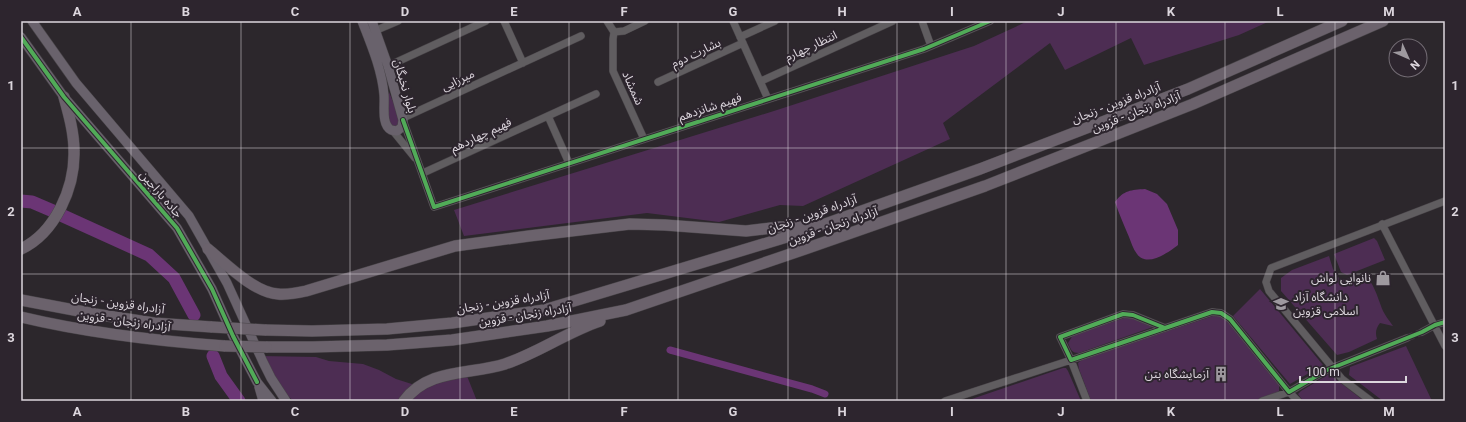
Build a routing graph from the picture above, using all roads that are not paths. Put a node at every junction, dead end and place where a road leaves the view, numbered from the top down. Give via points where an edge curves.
1 (32, 21) edge
2 (362, 21) edge
3 (372, 21) edge
4 (398, 21) edge
5 (486, 21) edge
6 (504, 21) edge
7 (607, 21) edge
8 (646, 21) edge
9 (733, 21) edge
10 (775, 21) edge
11 (893, 21) edge
12 (931, 21) edge
13 (990, 21) edge
14 (1342, 21) edge
15 (1382, 21) edge
16 (922, 23) edge
17 (614, 32) junction
18 (371, 33) junction
19 (581, 36) dead end
20 (21, 37) edge
21 (741, 40) junction
22 (930, 46) junction
23 (523, 63) junction
24 (388, 66) junction
25 (658, 82) dead end
26 (761, 82) junction
27 (596, 94) dead end
28 (64, 97) junction
29 (768, 99) junction
30 (548, 116) junction
31 (403, 119) junction
32 (393, 131) junction
33 (644, 139) junction
34 (419, 163) junction
35 (569, 163) junction
36 (423, 174) junction
37 (1445, 201) edge
38 (1382, 224) junction
39 (819, 226) junction
40 (208, 249) junction
41 (21, 250) edge
42 (21, 300) edge
43 (626, 310) junction
44 (21, 318) edge
45 (1445, 322) edge
46 (1435, 325) junction
47 (1165, 328) junction
48 (1422, 332) tunnel mouth
49 (1407, 338) tunnel mouth
50 (1445, 346) edge
51 (1070, 360) junction
52 (1332, 367) junction
53 (271, 378) junction
54 (257, 382) junction
55 (1289, 392) junction
56 (263, 401) edge
57 (272, 401) edge
58 (286, 401) edge
59 (293, 401) edge
60 (404, 401) edge
61 (945, 401) edge
62 (1087, 401) edge
63 (1262, 401) edge
64 (1298, 401) edge
65 (1371, 401) edge

1 - 40 main road, جاده باراجین via 76,82 189,216
2 - 18 main road, بلوار نخبگان
3 - 18 main road, بلوار نخبگان
4 - 18 street
5 - 24 street
6 - 23 street
7 - 17 street
8 - 17 street via 624,31
9 - 21 street
10 - 21 street, بشارت دوم
11 - 26 street, انتظار چهارم
12 - 16 street
13 - 22 street, فهیم شانزدهم
14 - 39 highway, آزادراه قزوین - زنجان via 1188,89 980,170
15 - 43 highway, آزادراه زنجان - قزوین via 1193,104 985,186
16 - 22 street
17 - 33 street, شمشاد via 613,71
18 - 24 main road, بلوار نخبگان
18 - 32 main road, بلوار نخبگان via 382,81 386,124 387,128
19 - 23 street, میرزایی
20 - 28 main road, جاده باراجین
21 - 25 street, بشارت دوم
21 - 26 street
22 - 29 street, فهیم شانزدهم
23 - 31 street, میرزایی
24 - 31 main road, بلوار نخبگان
26 - 29 street
27 - 30 street, فهیم چهاردهم
28 - 41 highway via 73,142 72,177 65,198 52,222
28 - 54 main road, جاده باراجین via 177,228 212,290
29 - 33 street, فهیم شانزدهم
30 - 35 street
30 - 36 street, فهیم چهاردهم
31 - 32 main road, بلوار نخبگان via 401,129
31 - 34 street
32 - 34 street
33 - 35 street, فهیم شانزدهم
34 - 36 street
35 - 36 street, فهیم شانزدهم via 434,207
37 - 38 street
38 - 46 street
38 - 52 street via 1271,268 1266,282 1269,291
39 - 40 highway via 746,231 630,224 522,237 455,246 293,294 277,294 256,287
39 - 42 highway, آزادراه قزوین - زنجان, bridge via 544,310 452,323 387,329 265,330 154,322
40 - 53 main road, جاده باراجین via 227,283
43 - 44 highway, آزادراه زنجان - قزوین, bridge via 547,326 452,340 387,346 312,347 225,346 152,339
43 - 60 highway via 505,364 443,375 430,380 418,386
45 - 46 street
46 - 48 street
46 - 50 street
47 - 51 street
47 - 51 street via 1133,315 1123,314 1060,337
47 - 55 street via 1212,312 1221,313 1230,318
49 - 52 street
51 - 61 street
51 - 62 street
52 - 55 street
52 - 65 street via 1342,379
53 - 58 main road, جاده باراجین
53 - 59 main road, جاده باراجین
54 - 56 main road, جاده باراجین
54 - 57 main road, جاده باراجین
55 - 63 street
55 - 64 street

